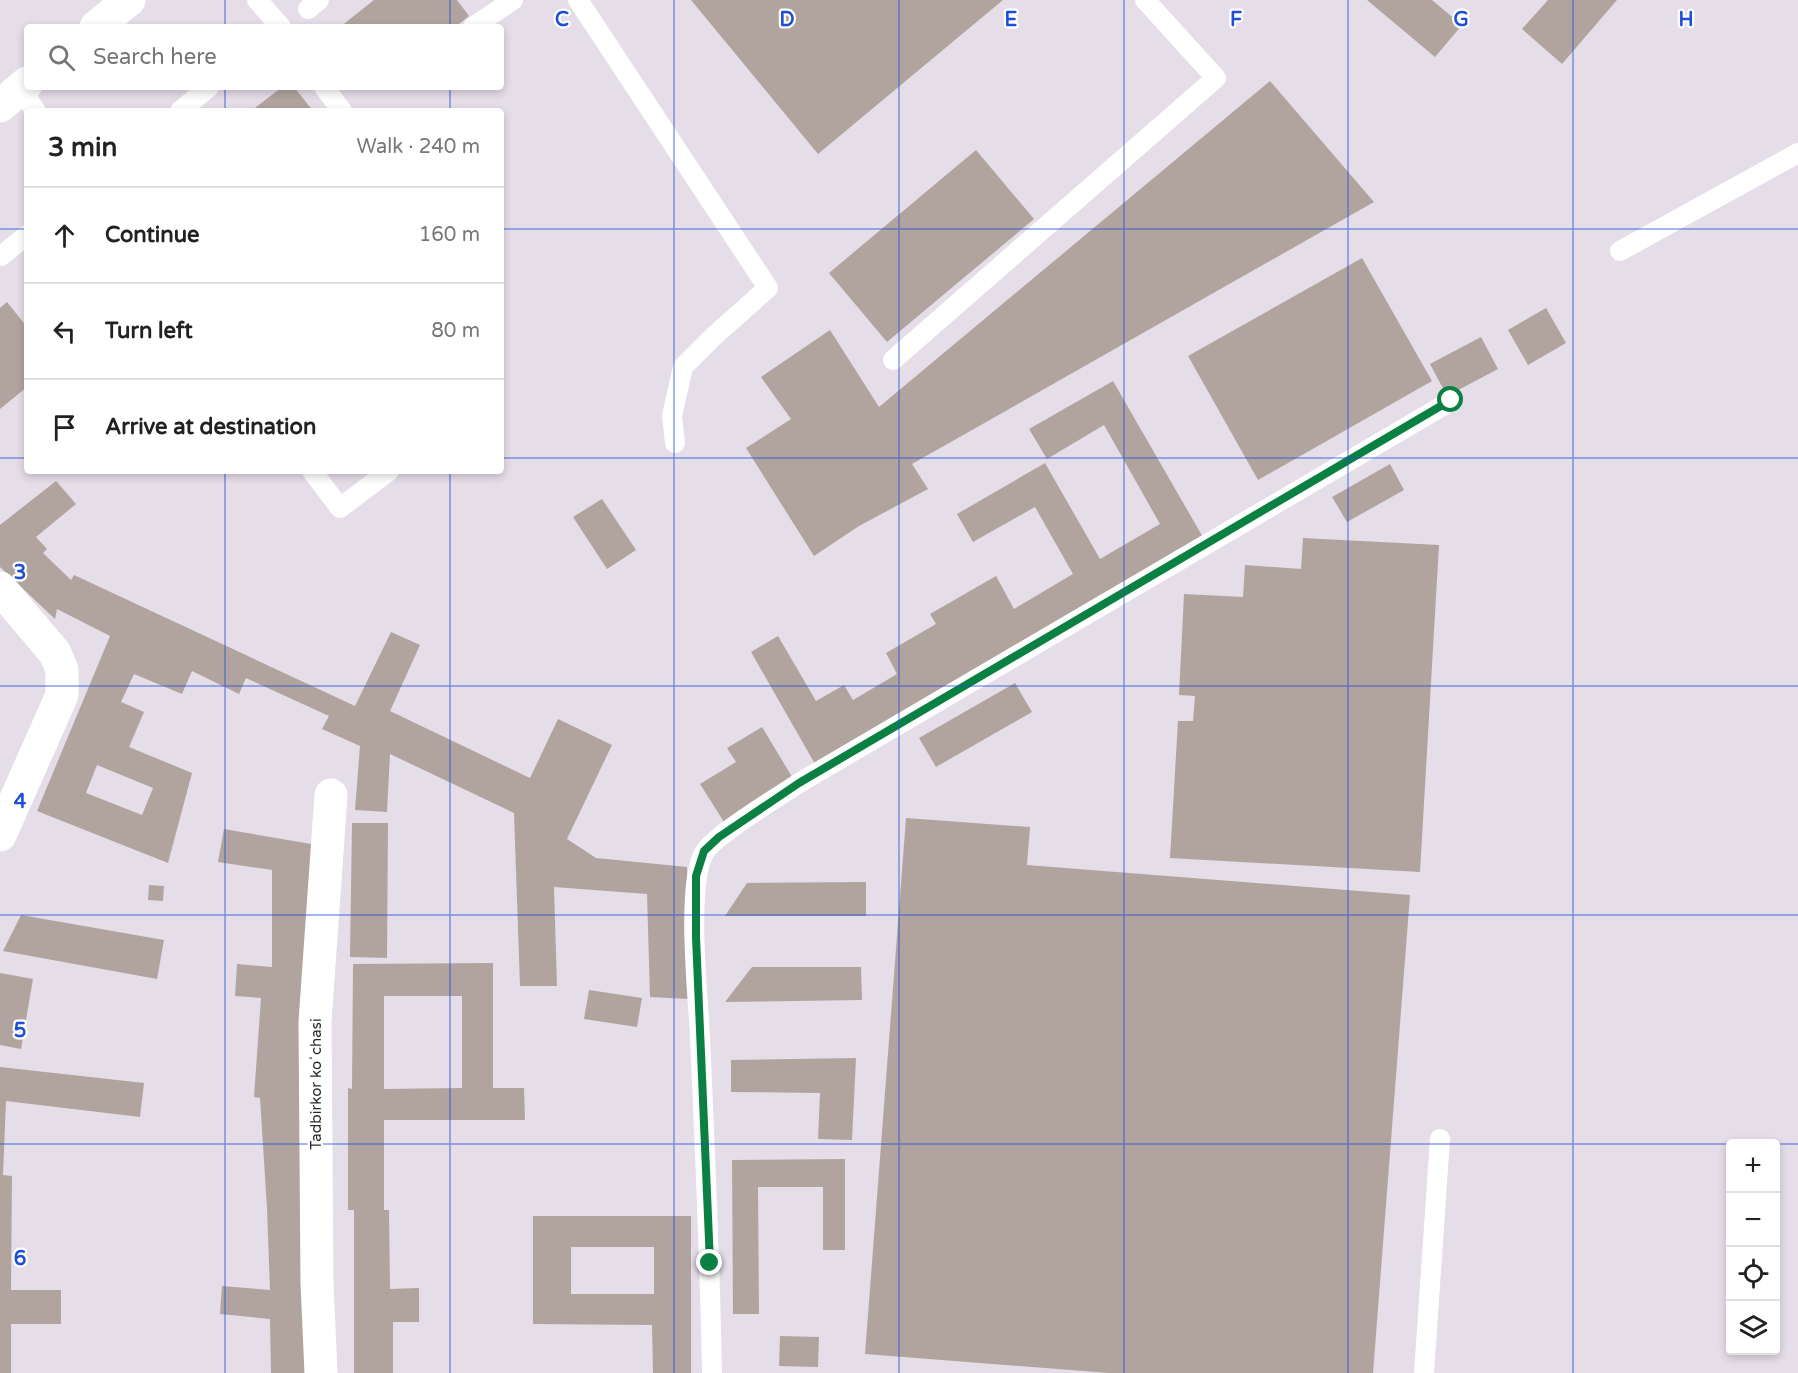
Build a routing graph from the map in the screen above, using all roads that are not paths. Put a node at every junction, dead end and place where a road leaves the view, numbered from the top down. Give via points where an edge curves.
1 (129, 0) edge
2 (257, 0) edge
3 (513, 0) edge
4 (578, 0) edge
5 (1145, 0) edge
6 (100, 24) edge
7 (278, 24) edge
8 (477, 24) edge
9 (205, 90) edge
10 (326, 90) edge
11 (184, 108) edge
12 (340, 108) edge
13 (1798, 153) edge
14 (24, 237) edge
15 (1620, 252) dead end
16 (1, 256) edge
17 (893, 360) dead end
18 (1451, 400) dead end
19 (675, 443) dead end
20 (314, 474) edge
21 (385, 474) edge
22 (0, 588) edge
23 (331, 795) dead end
24 (0, 835) edge
25 (1440, 1139) dead end
26 (321, 1373) edge
27 (712, 1373) edge
28 (1424, 1373) edge

1 - 6 street
2 - 7 lane
3 - 8 lane
4 - 19 lane via 768,288 683,367 672,416
5 - 17 lane via 1216,78
9 - 11 lane
10 - 12 lane
13 - 15 lane
14 - 16 lane
18 - 27 lane via 799,783 704,851 696,876 696,937
20 - 21 lane via 340,508
22 - 24 street via 55,653 63,678 62,695
23 - 26 street, Tadbirkor koʻchasi via 315,1022
25 - 28 lane

